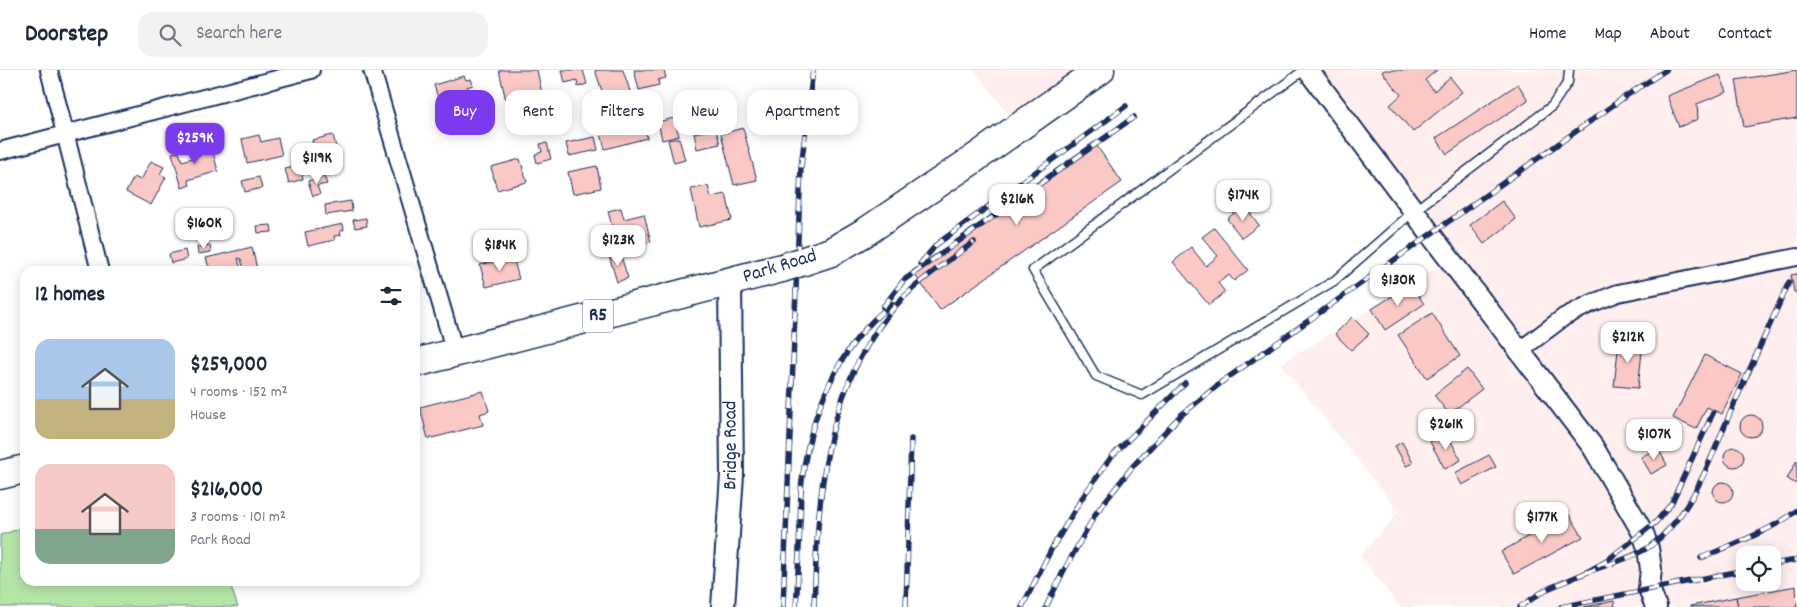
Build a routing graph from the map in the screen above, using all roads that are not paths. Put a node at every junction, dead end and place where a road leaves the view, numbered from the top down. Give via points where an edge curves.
1 (49, 70) edge
2 (311, 70) edge
3 (372, 70) edge
4 (1100, 70) edge
5 (1304, 70) edge
6 (1308, 70) edge
7 (1569, 70) edge
8 (64, 134) junction
9 (0, 151) edge
10 (1414, 211) junction
11 (1797, 257) edge
12 (99, 266) edge
13 (730, 282) junction
14 (1519, 351) junction
15 (455, 352) junction
16 (420, 362) edge
17 (20, 469) edge
18 (0, 475) edge
19 (723, 607) edge
20 (1656, 607) edge

1 - 8 street
2 - 8 street
3 - 15 street
4 - 13 highway, Park Road / R5 via 971,161 831,252
5 - 10 lane via 1033,270 1096,376 1142,395 1334,281
6 - 10 street
7 - 10 lane via 1568,82 1552,106
8 - 9 street
8 - 12 street
10 - 14 street
11 - 14 street via 1618,293 1564,317
13 - 15 highway, Park Road / R5
13 - 19 main road, Bridge Road via 732,475
14 - 20 street via 1593,447 1643,533 1651,568 1649,588
15 - 16 highway, Park Road / R5
17 - 18 highway

